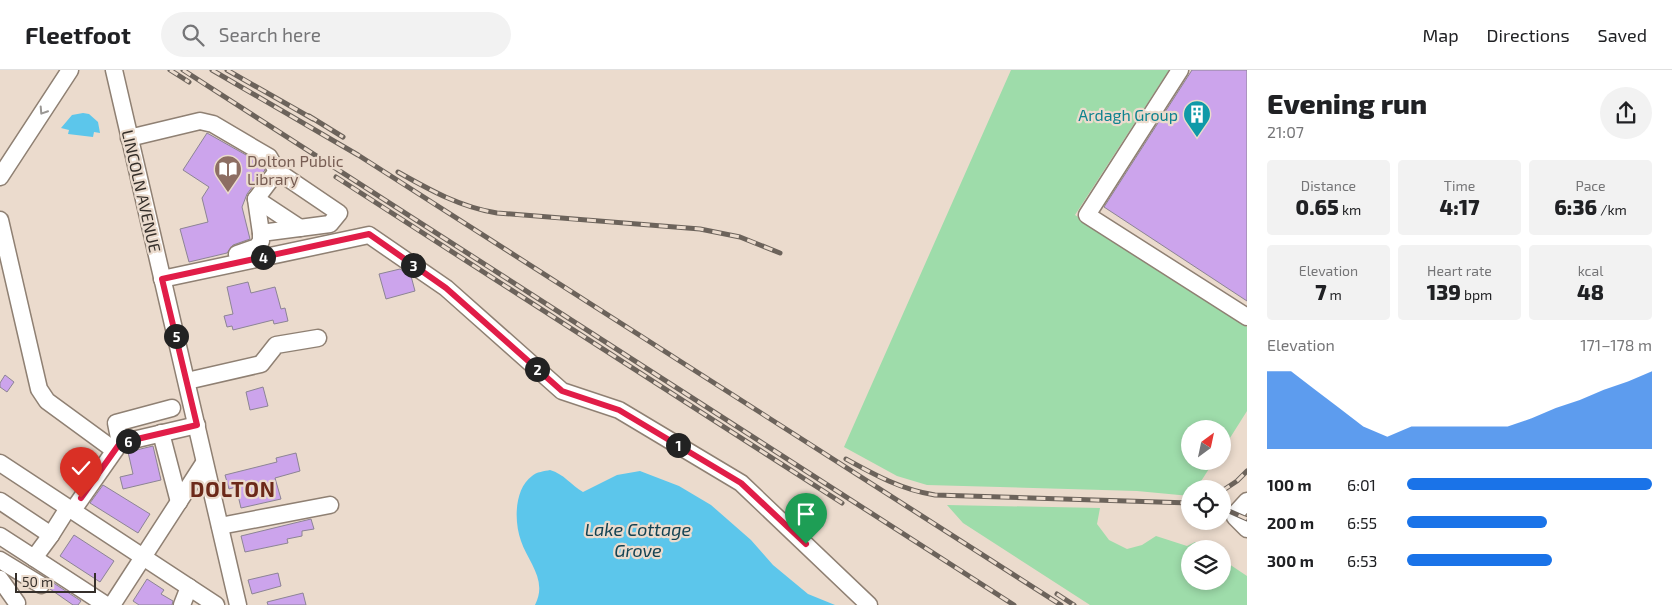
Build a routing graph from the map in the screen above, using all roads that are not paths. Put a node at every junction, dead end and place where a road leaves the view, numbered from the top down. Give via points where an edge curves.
1 (70, 70) edge
2 (114, 70) edge
3 (1180, 70) edge
4 (130, 138) junction
5 (277, 171) junction
6 (0, 178) edge
7 (256, 199) junction
8 (0, 220) edge
9 (300, 228) junction
10 (261, 233) junction
11 (162, 275) junction
12 (1247, 317) edge
13 (318, 338) dead end
14 (186, 381) junction
15 (172, 408) dead end
16 (197, 425) junction
17 (161, 433) junction
18 (117, 446) junction
19 (204, 463) junction
20 (2, 468) edge
21 (0, 501) edge
22 (1247, 501) edge
23 (179, 502) junction
24 (330, 504) dead end
25 (70, 509) junction
26 (220, 526) junction
27 (1247, 529) edge
28 (51, 535) junction
29 (0, 536) edge
30 (144, 557) junction
31 (34, 558) junction
32 (0, 560) edge
33 (0, 578) edge
34 (41, 584) dead end
35 (189, 587) junction
36 (9, 597) edge
37 (106, 605) edge
38 (112, 605) edge
39 (182, 605) edge
40 (216, 605) edge
41 (238, 605) edge
42 (869, 605) edge

1 -> 6 street
2 - 4 street, LINCOLN AVENUE
3 - 12 street via 1087,215
4 - 5 street via 200,121 213,124 269,156
4 - 11 street, LINCOLN AVENUE
5 - 7 street
5 - 9 street via 339,213 330,224
7 - 9 street
7 - 10 street
8 - 18 street via 39,389 47,401
9 - 10 street
10 - 11 street via 257,247
11 - 14 street, LINCOLN AVENUE
11 - 42 street via 369,234 446,288 562,391 619,410 741,483
13 - 14 street via 276,344 261,364
14 - 16 street, LINCOLN AVENUE
15 - 18 street via 116,423
16 - 17 street
16 - 19 street, LINCOLN AVENUE
17 - 18 street
17 - 23 street
18 - 25 street
19 - 23 street
19 - 26 street, LINCOLN AVENUE
20 - 25 street
21 - 28 street
22 - 27 street via 1235,517
23 - 30 street
24 - 26 street
25 - 28 street
25 - 30 street
26 - 41 street, LINCOLN AVENUE
28 - 31 street
29 - 31 street
30 - 35 street
30 - 38 street
31 - 37 street
32 - 34 street
33 - 36 street
35 - 39 street
35 - 40 street

